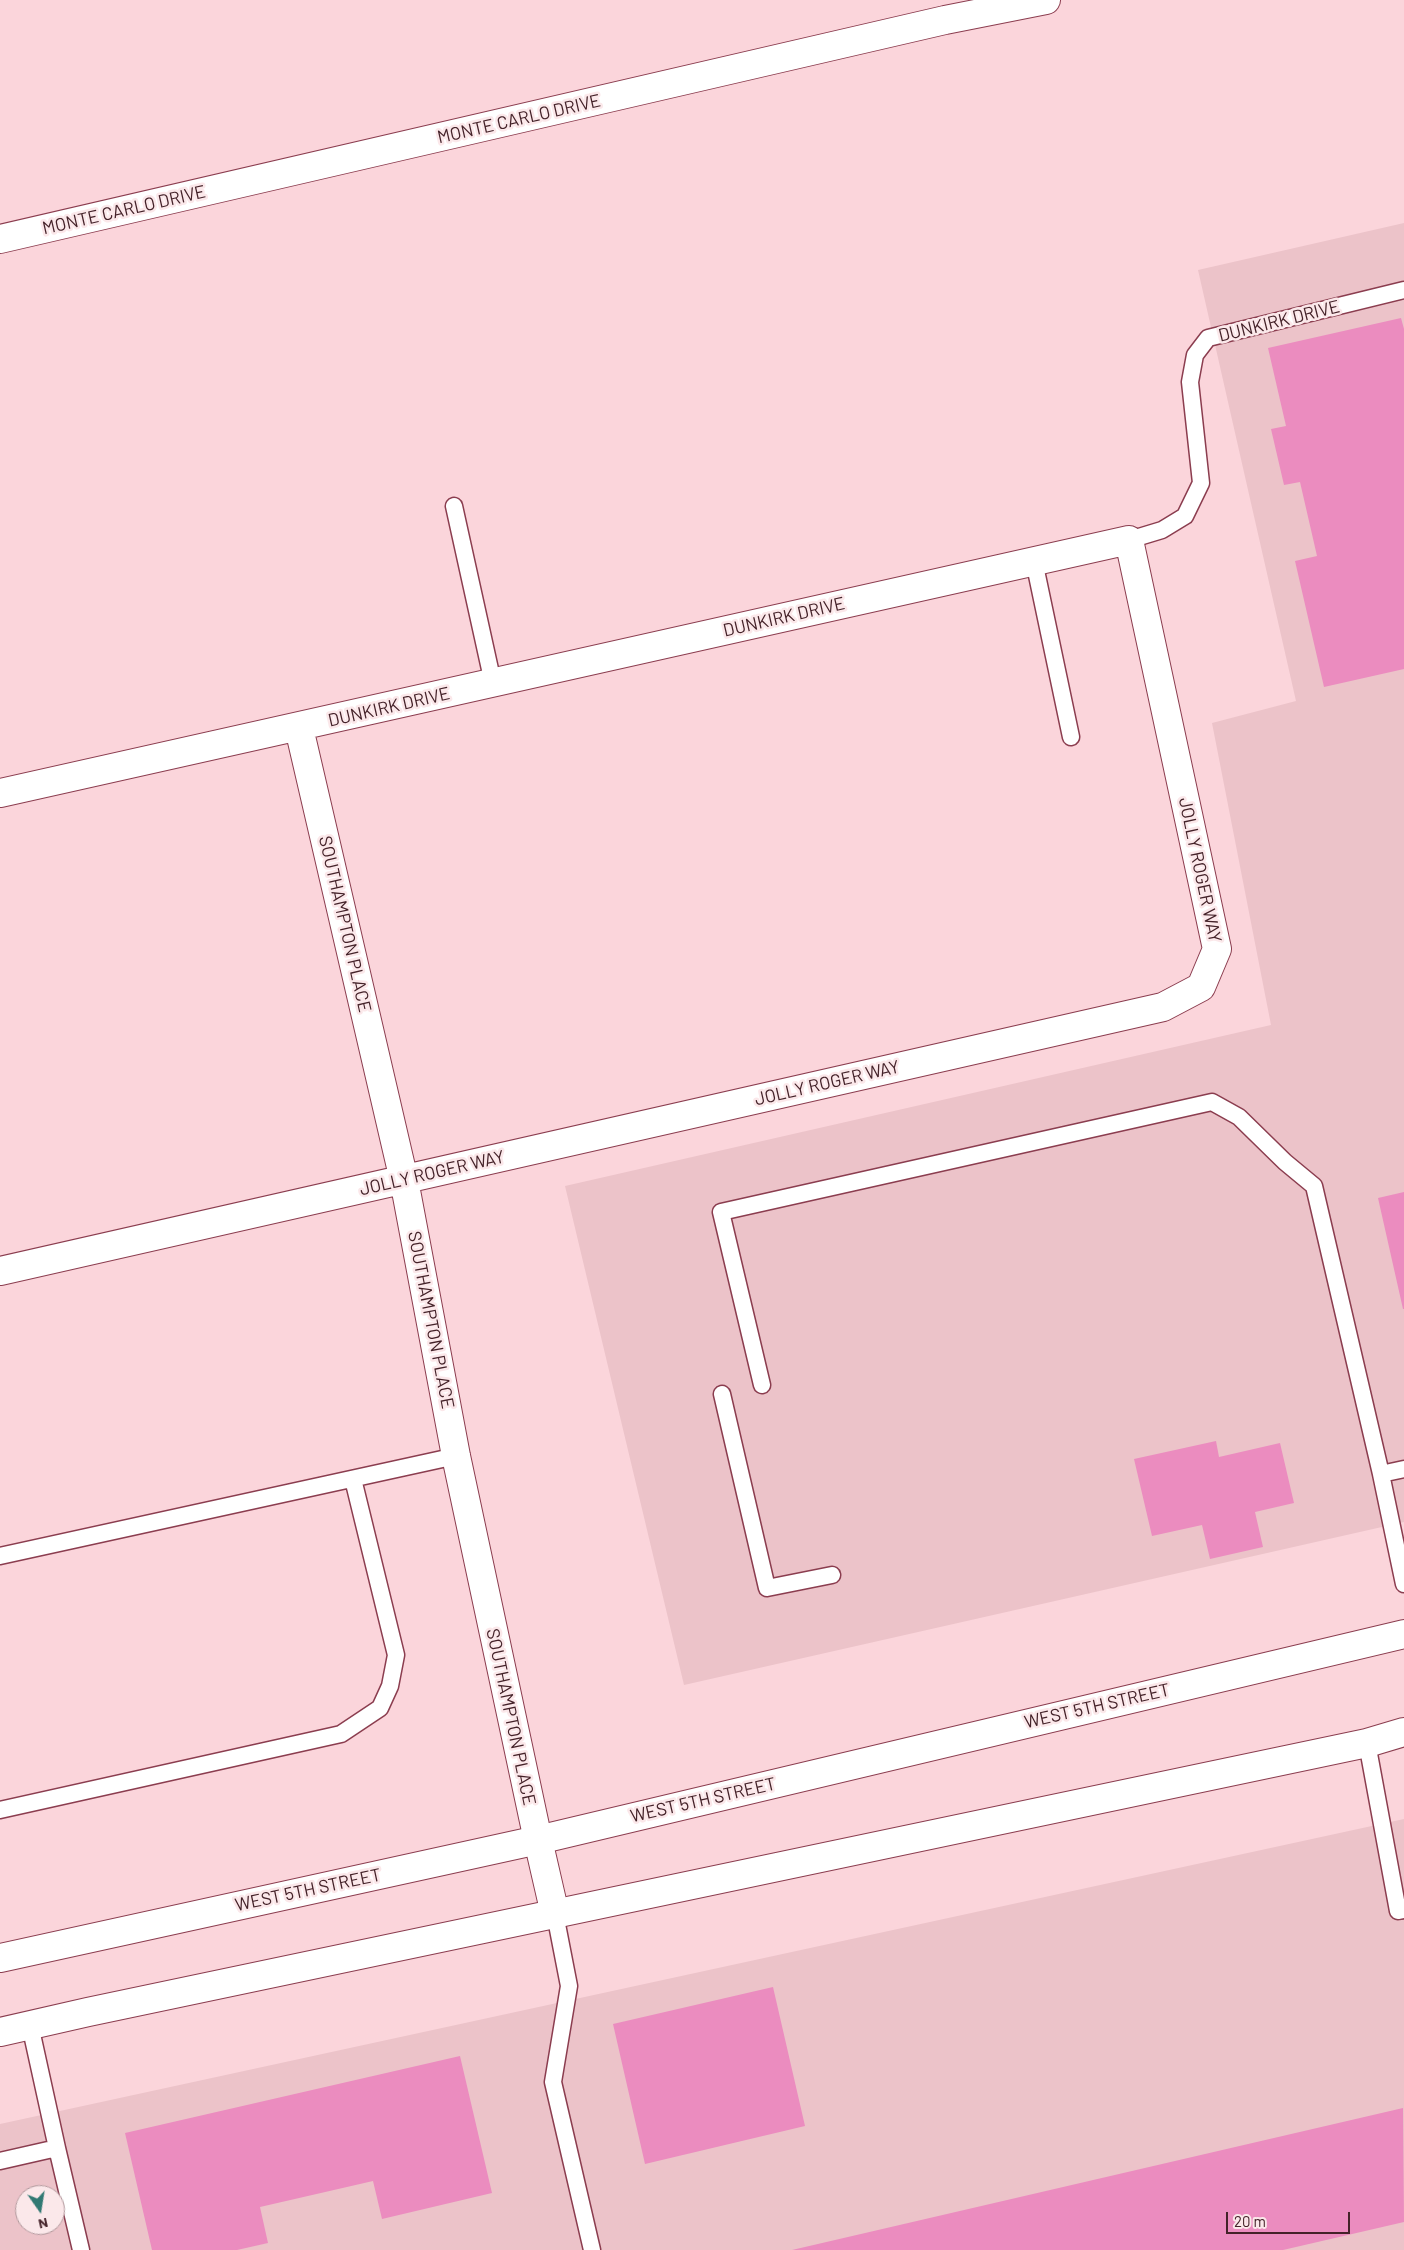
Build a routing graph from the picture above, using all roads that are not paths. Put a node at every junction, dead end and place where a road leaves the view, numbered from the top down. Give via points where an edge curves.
1 (1042, 1) edge
2 (0, 239) edge
3 (1404, 290) edge
4 (454, 506) dead end
5 (1128, 540) junction
6 (1034, 562) junction
7 (493, 683) junction
8 (299, 728) junction
9 (1071, 737) dead end
10 (0, 793) edge
11 (404, 1180) junction
12 (0, 1271) edge
13 (762, 1385) dead end
14 (722, 1394) dead end
15 (456, 1456) junction
16 (1404, 1468) edge
17 (1381, 1474) junction
18 (353, 1479) junction
19 (0, 1556) edge
20 (832, 1575) dead end
21 (1404, 1584) edge
22 (1404, 1634) edge
23 (1404, 1732) edge
24 (1367, 1743) junction
25 (0, 1810) edge
26 (538, 1840) junction
27 (1404, 1910) edge
28 (555, 1914) junction
29 (0, 1958) edge
30 (30, 2025) junction
31 (0, 2032) edge
32 (57, 2148) junction
33 (0, 2161) edge
34 (81, 2250) edge
35 (592, 2250) edge

1 - 2 street, MONTE CARLO DRIVE via 936,22
3 - 5 lane, DUNKIRK DRIVE via 1208,338 1195,355 1190,382 1201,483 1185,516 1162,530
4 - 7 lane
5 - 6 street, DUNKIRK DRIVE
5 - 11 street, JOLLY ROGER WAY via 1217,949 1201,986 1163,1007
6 - 7 street, DUNKIRK DRIVE
6 - 9 lane
7 - 8 street, DUNKIRK DRIVE
8 - 10 street, DUNKIRK DRIVE
8 - 11 street, SOUTHAMPTON PLACE
11 - 12 street, JOLLY ROGER WAY
11 - 15 street, SOUTHAMPTON PLACE
13 - 17 lane via 721,1212 1212,1102 1238,1117 1314,1186
14 - 20 lane via 767,1588
15 - 18 lane
15 - 26 street, SOUTHAMPTON PLACE
16 - 17 lane
17 - 21 lane
18 - 19 lane
18 - 25 lane via 396,1655 390,1686 380,1708 341,1734
22 - 26 street, WEST 5TH STREET
23 - 24 street
24 - 27 lane via 1398,1912
24 - 28 street
26 - 28 street, SOUTHAMPTON PLACE
26 - 29 street, WEST 5TH STREET
28 - 30 street
28 - 35 lane via 569,1986 553,2082
30 - 31 street
30 - 32 lane
32 - 33 lane
32 - 34 lane

